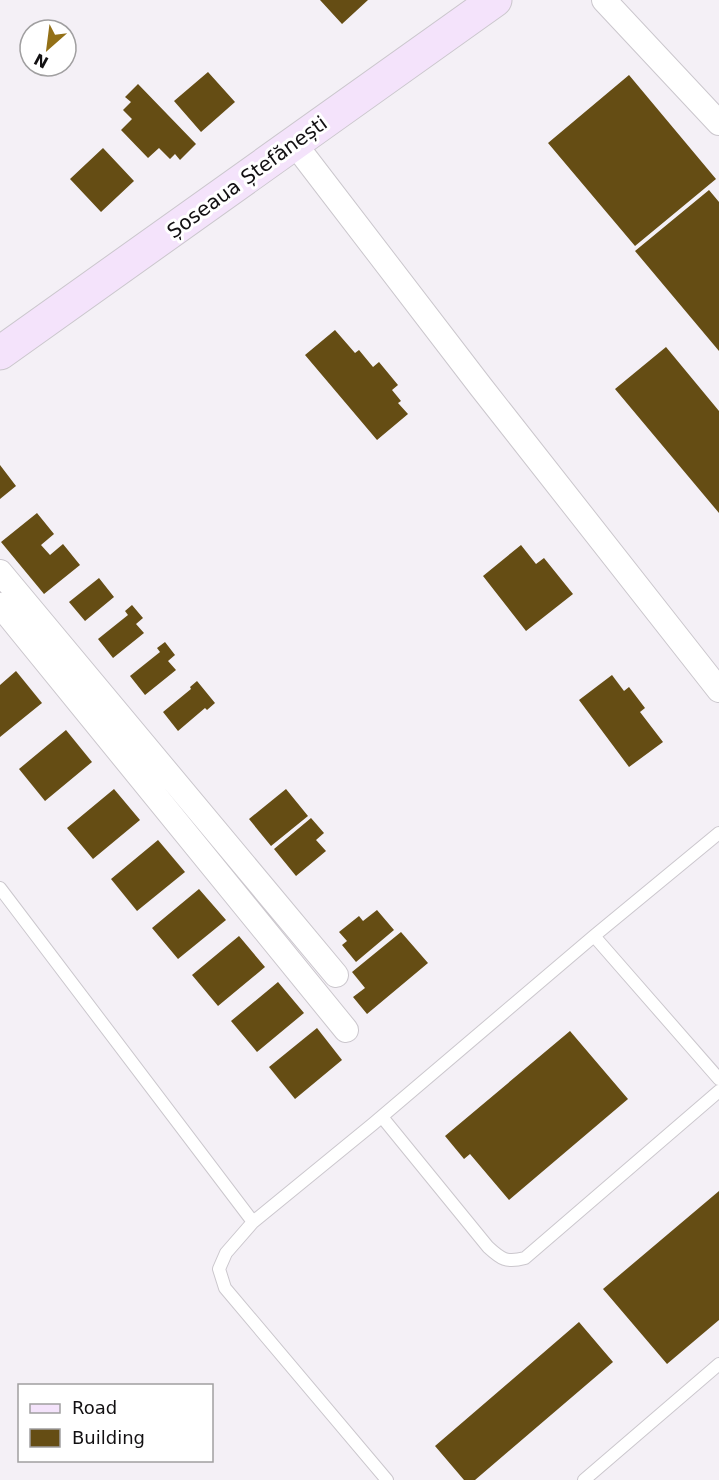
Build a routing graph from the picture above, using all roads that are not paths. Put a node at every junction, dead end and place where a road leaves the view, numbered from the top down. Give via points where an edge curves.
1 (495, 0) edge
2 (604, 0) edge
3 (719, 123) edge
4 (294, 143) junction
5 (0, 354) edge
6 (0, 572) edge
7 (0, 605) edge
8 (719, 690) edge
9 (719, 833) edge
10 (0, 888) edge
11 (594, 936) junction
12 (336, 975) dead end
13 (346, 1030) dead end
14 (719, 1079) edge
15 (719, 1091) edge
16 (382, 1117) junction
17 (253, 1222) junction
18 (719, 1364) edge
19 (387, 1480) edge
20 (584, 1480) edge

1 - 4 main road, Șoseaua Ștefănești
2 - 3 street
4 - 5 main road, Șoseaua Ștefănești
4 - 8 street
6 - 12 street
7 - 13 street
9 - 11 lane
10 - 17 lane
11 - 14 lane
11 - 16 lane
15 - 16 lane via 525,1258 512,1262 488,1247
16 - 17 lane
17 - 19 lane via 226,1253 219,1269 225,1288
18 - 20 lane

